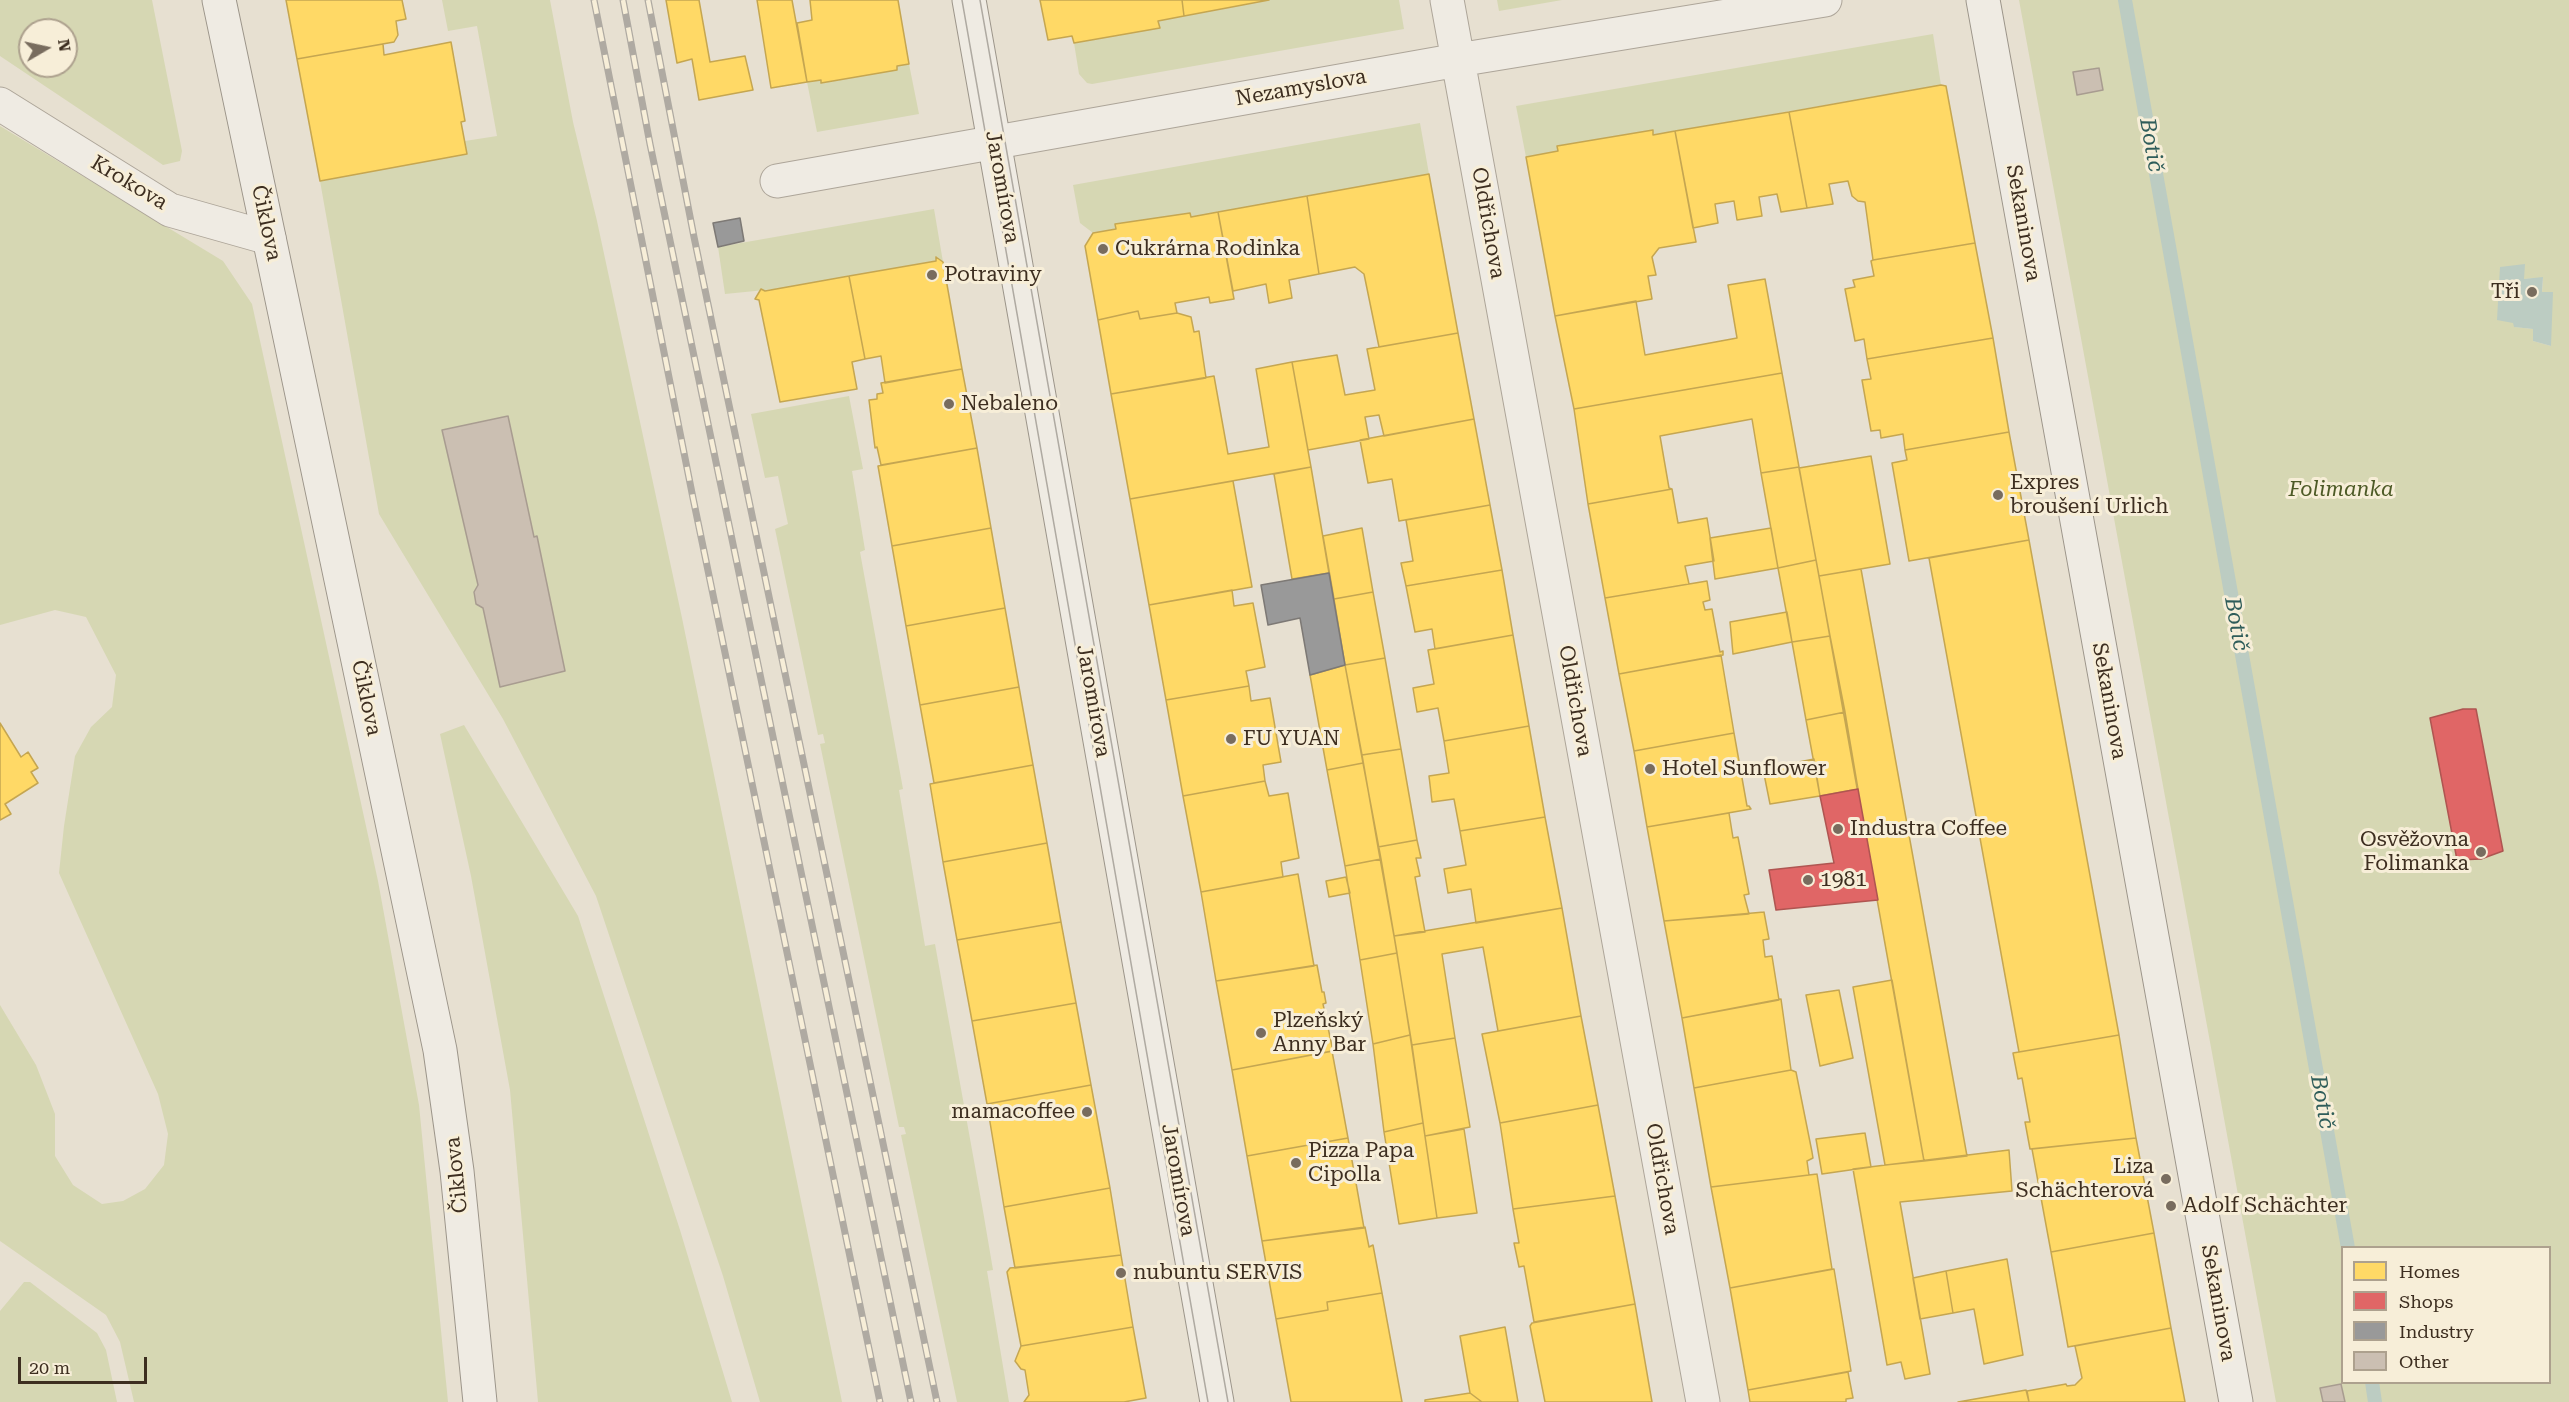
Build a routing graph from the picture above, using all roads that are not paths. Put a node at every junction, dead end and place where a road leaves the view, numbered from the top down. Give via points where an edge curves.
1 (219, 0) edge
2 (969, 0) edge
3 (1447, 0) edge
4 (1825, 0) edge
5 (1983, 0) edge
6 (1458, 60) junction
7 (0, 104) edge
8 (994, 143) junction
9 (777, 181) dead end
10 (269, 238) junction
11 (480, 1402) edge
12 (1217, 1402) edge
13 (1703, 1402) edge
14 (2236, 1402) edge

1 - 10 street, Čiklova
2 - 8 street, Jaromírova
3 - 6 street, Oldřichova
4 - 6 street, Nezamyslova
5 - 14 street, Sekaninova
6 - 8 street, Nezamyslova
6 - 13 street, Oldřichova
7 - 10 street, Krokova via 170,210
8 - 9 street, Nezamyslova
8 - 12 street, Jaromírova
10 - 11 street, Čiklova via 440,1050 453,1137

